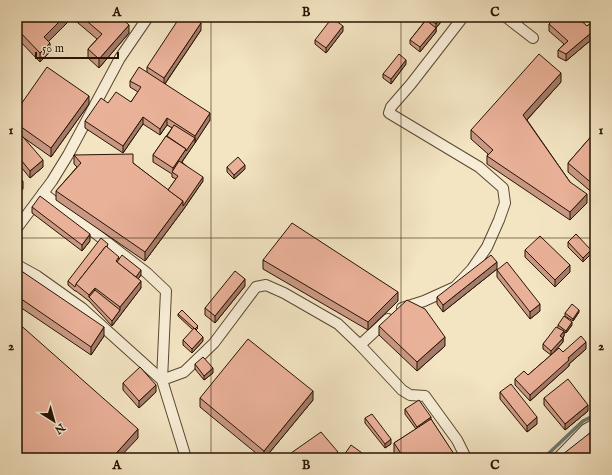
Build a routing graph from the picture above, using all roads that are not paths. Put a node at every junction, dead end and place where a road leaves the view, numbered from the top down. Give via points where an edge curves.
1 (148, 17) edge
2 (463, 17) edge
3 (506, 17) edge
4 (533, 38) dead end
5 (43, 193) junction
6 (17, 228) edge
7 (17, 265) edge
8 (360, 345) junction
9 (162, 380) junction
10 (595, 424) edge
11 (186, 458) edge
12 (466, 458) edge
13 (558, 458) edge

1 - 5 street via 120,58 68,155
2 - 8 street via 391,107 389,113 480,167 503,188 506,203 487,247 472,269 455,287 424,301 400,308
3 - 4 street
5 - 6 street
5 - 9 street via 147,273 166,291
7 - 9 street via 82,308
8 - 9 street via 338,324 266,285 256,287 214,343 184,372
8 - 12 street via 402,390 410,395 425,396 457,440
9 - 11 street
10 - 13 street via 586,429

